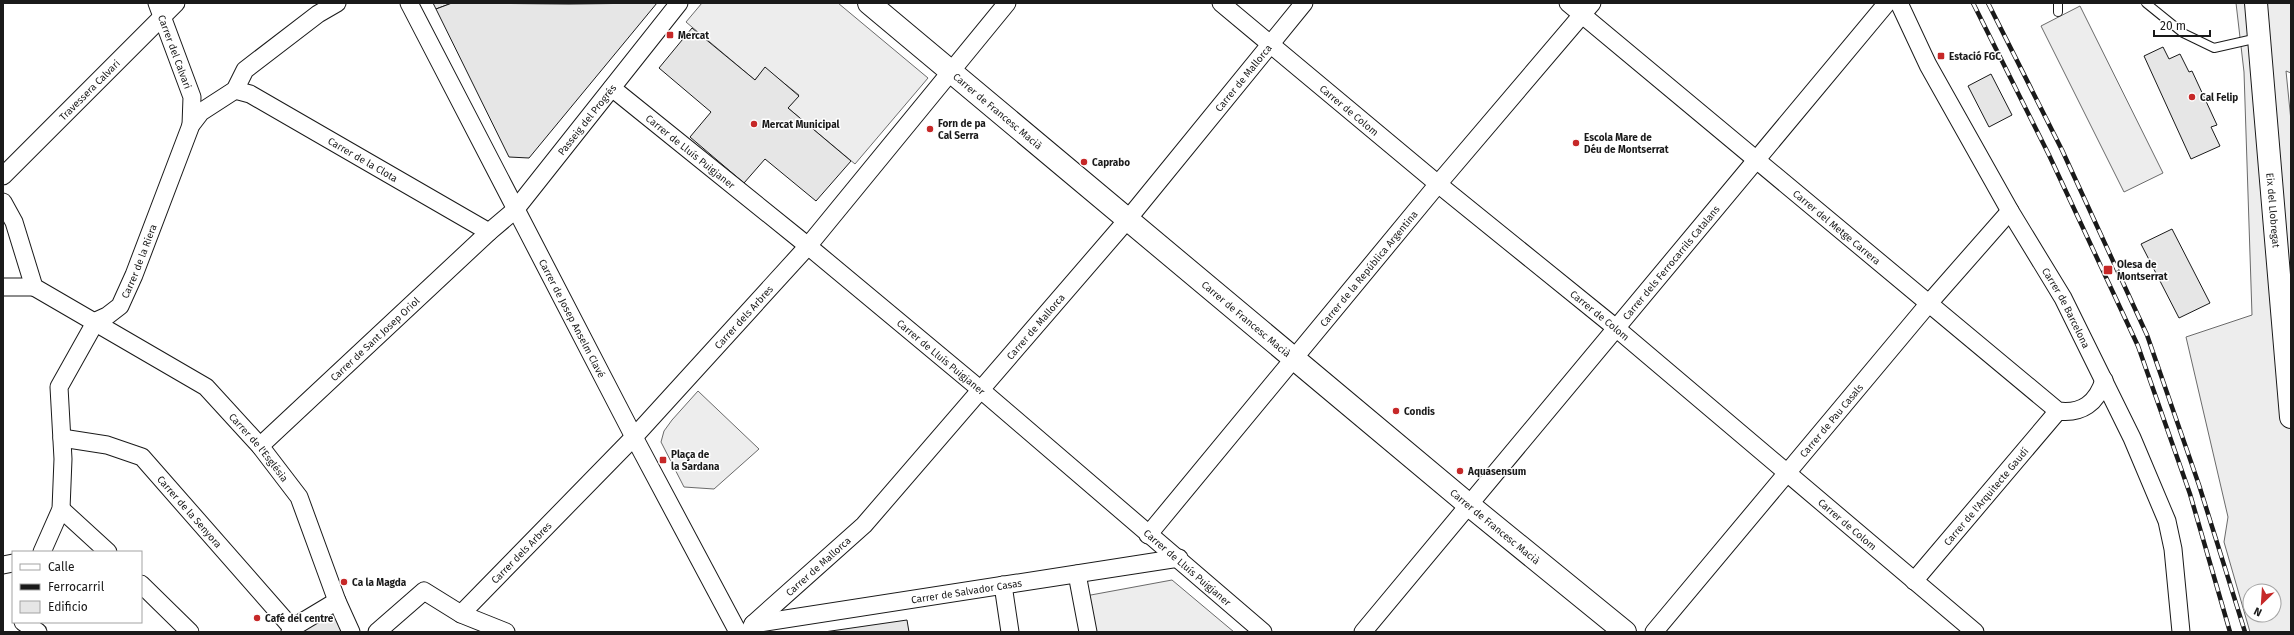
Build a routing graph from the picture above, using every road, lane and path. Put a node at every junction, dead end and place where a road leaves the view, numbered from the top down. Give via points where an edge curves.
1 (176, 3) edge
2 (337, 3) edge
3 (409, 3) edge
4 (679, 3) edge
5 (869, 3) edge
6 (1007, 3) edge
7 (1221, 3) edge
8 (1304, 3) edge
9 (1568, 3) edge
10 (1886, 3) edge
11 (1898, 3) edge
12 (2058, 3) edge
13 (2146, 3) edge
14 (2256, 3) edge
15 (160, 9) edge
16 (1587, 9) edge
17 (2058, 12) dead end
18 (2259, 38) junction
19 (1270, 44) junction
20 (951, 71) junction
21 (612, 88) junction
22 (235, 90) junction
23 (190, 125) junction
24 (1756, 160) junction
25 (3, 176) edge
26 (1438, 184) junction
27 (3, 202) edge
28 (515, 210) junction
29 (2010, 211) junction
30 (1128, 219) junction
31 (489, 232) junction
32 (808, 246) junction
33 (3, 287) edge
34 (34, 287) junction
35 (1930, 302) junction
36 (96, 321) junction
37 (1616, 328) junction
38 (1293, 358) junction
39 (2104, 380) junction
40 (980, 390) junction
41 (2058, 411) junction
42 (2291, 417) edge
43 (634, 437) junction
44 (62, 438) junction
45 (260, 446) junction
46 (1787, 475) junction
47 (1469, 505) junction
48 (61, 509) junction
49 (1148, 535) junction
50 (42, 551) edge
51 (107, 551) edge
52 (1179, 558) junction
53 (1078, 574) junction
54 (1914, 582) junction
55 (142, 585) edge
56 (1003, 586) junction
57 (337, 602) junction
58 (469, 622) edge
59 (24, 623) edge
60 (751, 628) edge
61 (291, 630) edge
62 (38, 632) edge
63 (190, 632) edge
64 (351, 632) edge
65 (377, 632) edge
66 (506, 632) edge
67 (736, 632) edge
68 (1010, 632) edge
69 (1088, 632) edge
70 (1263, 632) edge
71 (1363, 632) edge
72 (1625, 632) edge
73 (1654, 632) edge
74 (1975, 632) edge
75 (2181, 632) edge

1 - 15 street, Travessera Calvari
2 - 22 street via 318,14 245,70
3 - 28 street, Carrer de Josep Anselm Clavé
4 - 21 street, Passeig del Progrés
5 - 20 main road, Carrer de Francesc Macià
6 - 20 street, Carrer dels Arbres
7 - 19 street, Carrer de Colom
8 - 19 street, Carrer de Mallorca
9 - 16 street, Carrer del Metge Carrera
10 - 24 street, Carrer dels Ferrocarrils Catalans
11 - 29 street, Carrer de Barcelona via 1928,65
12 - 17 lane
13 - 18 lane via 2183,33 2214,48
14 - 18 main road, Eix del Llobregat
15 - 23 street, Carrer del Calvari via 192,97
15 - 25 street, Travessera Calvari
16 - 24 street, Carrer del Metge Carrera
16 - 26 street, Carrer de la República Argentina
18 - 42 main road, Eix del Llobregat via 2282,273
19 - 26 street, Carrer de Colom
19 - 30 street, Carrer de Mallorca
20 - 30 main road, Carrer de Francesc Macià
20 - 32 street, Carrer dels Arbres
21 - 28 street, Passeig del Progrés
21 - 32 street, Carrer de Lluís Puigjaner
22 - 23 street, Carrer de la Riera via 201,112
22 - 31 street, Carrer de la Clota via 250,94
23 - 36 street, Carrer de la Riera via 120,306
24 - 35 street, Carrer del Metge Carrera
24 - 37 street, Carrer dels Ferrocarrils Catalans
26 - 37 street, Carrer de Colom
26 - 38 street, Carrer de la República Argentina
27 - 34 street via 14,222
28 - 31 street, Passeig del Progrés
28 - 43 street, Carrer de Josep Anselm Clavé
29 - 35 street, Carrer de Pau Casals
29 - 39 street, Carrer de Barcelona via 2063,298
30 - 38 main road, Carrer de Francesc Macià
30 - 40 street, Carrer de Mallorca
31 - 45 street, Carrer de Sant Josep Oriol
32 - 40 street, Carrer de Lluís Puigjaner
32 - 43 street, Carrer dels Arbres
33 - 34 street
34 - 36 street, Carrer de l'Església
35 - 41 street, Carrer del Metge Carrera
35 - 46 street, Carrer de Pau Casals
36 - 44 street via 59,387
36 - 45 street, Carrer de l'Església via 206,387
37 - 46 street, Carrer de Colom
37 - 47 street, Carrer dels Ferrocarrils Catalans
38 - 47 main road, Carrer de Francesc Macià
38 - 49 street, Carrer de la República Argentina
39 - 41 street via 2094,400 2070,412
39 - 75 street, Carrer de Barcelona via 2168,521
40 - 49 street, Carrer de Lluís Puigjaner
40 - 60 street, Carrer de Mallorca via 864,525
41 - 54 street, Carrer de l'Arquitecte Gaudí
43 - 58 street, Carrer dels Arbres
43 - 67 street, Carrer de Josep Anselm Clavé
44 - 48 street via 64,459
44 - 61 street, Carrer de la Senyora via 107,445 142,457
45 - 57 street, Carrer de l'Església via 299,497
46 - 54 street, Carrer de Colom
46 - 73 street, Carrer de Pau Casals
47 - 71 street, Carrer dels Ferrocarrils Catalans
47 - 72 main road, Carrer de Francesc Macià
48 - 50 street
48 - 51 street
49 - 52 street, Carrer de Lluís Puigjaner
52 - 53 street, Carrer de Salvador Casas
52 - 70 street, Carrer de Lluís Puigjaner
53 - 56 street, Carrer de Salvador Casas
53 - 69 street
54 - 74 street, Carrer de Colom
55 - 63 street
56 - 60 street, Carrer de Salvador Casas
56 - 68 street
57 - 61 street
57 - 64 street, Carrer de l'Església
58 - 65 street via 424,591
58 - 66 street
59 - 62 street

